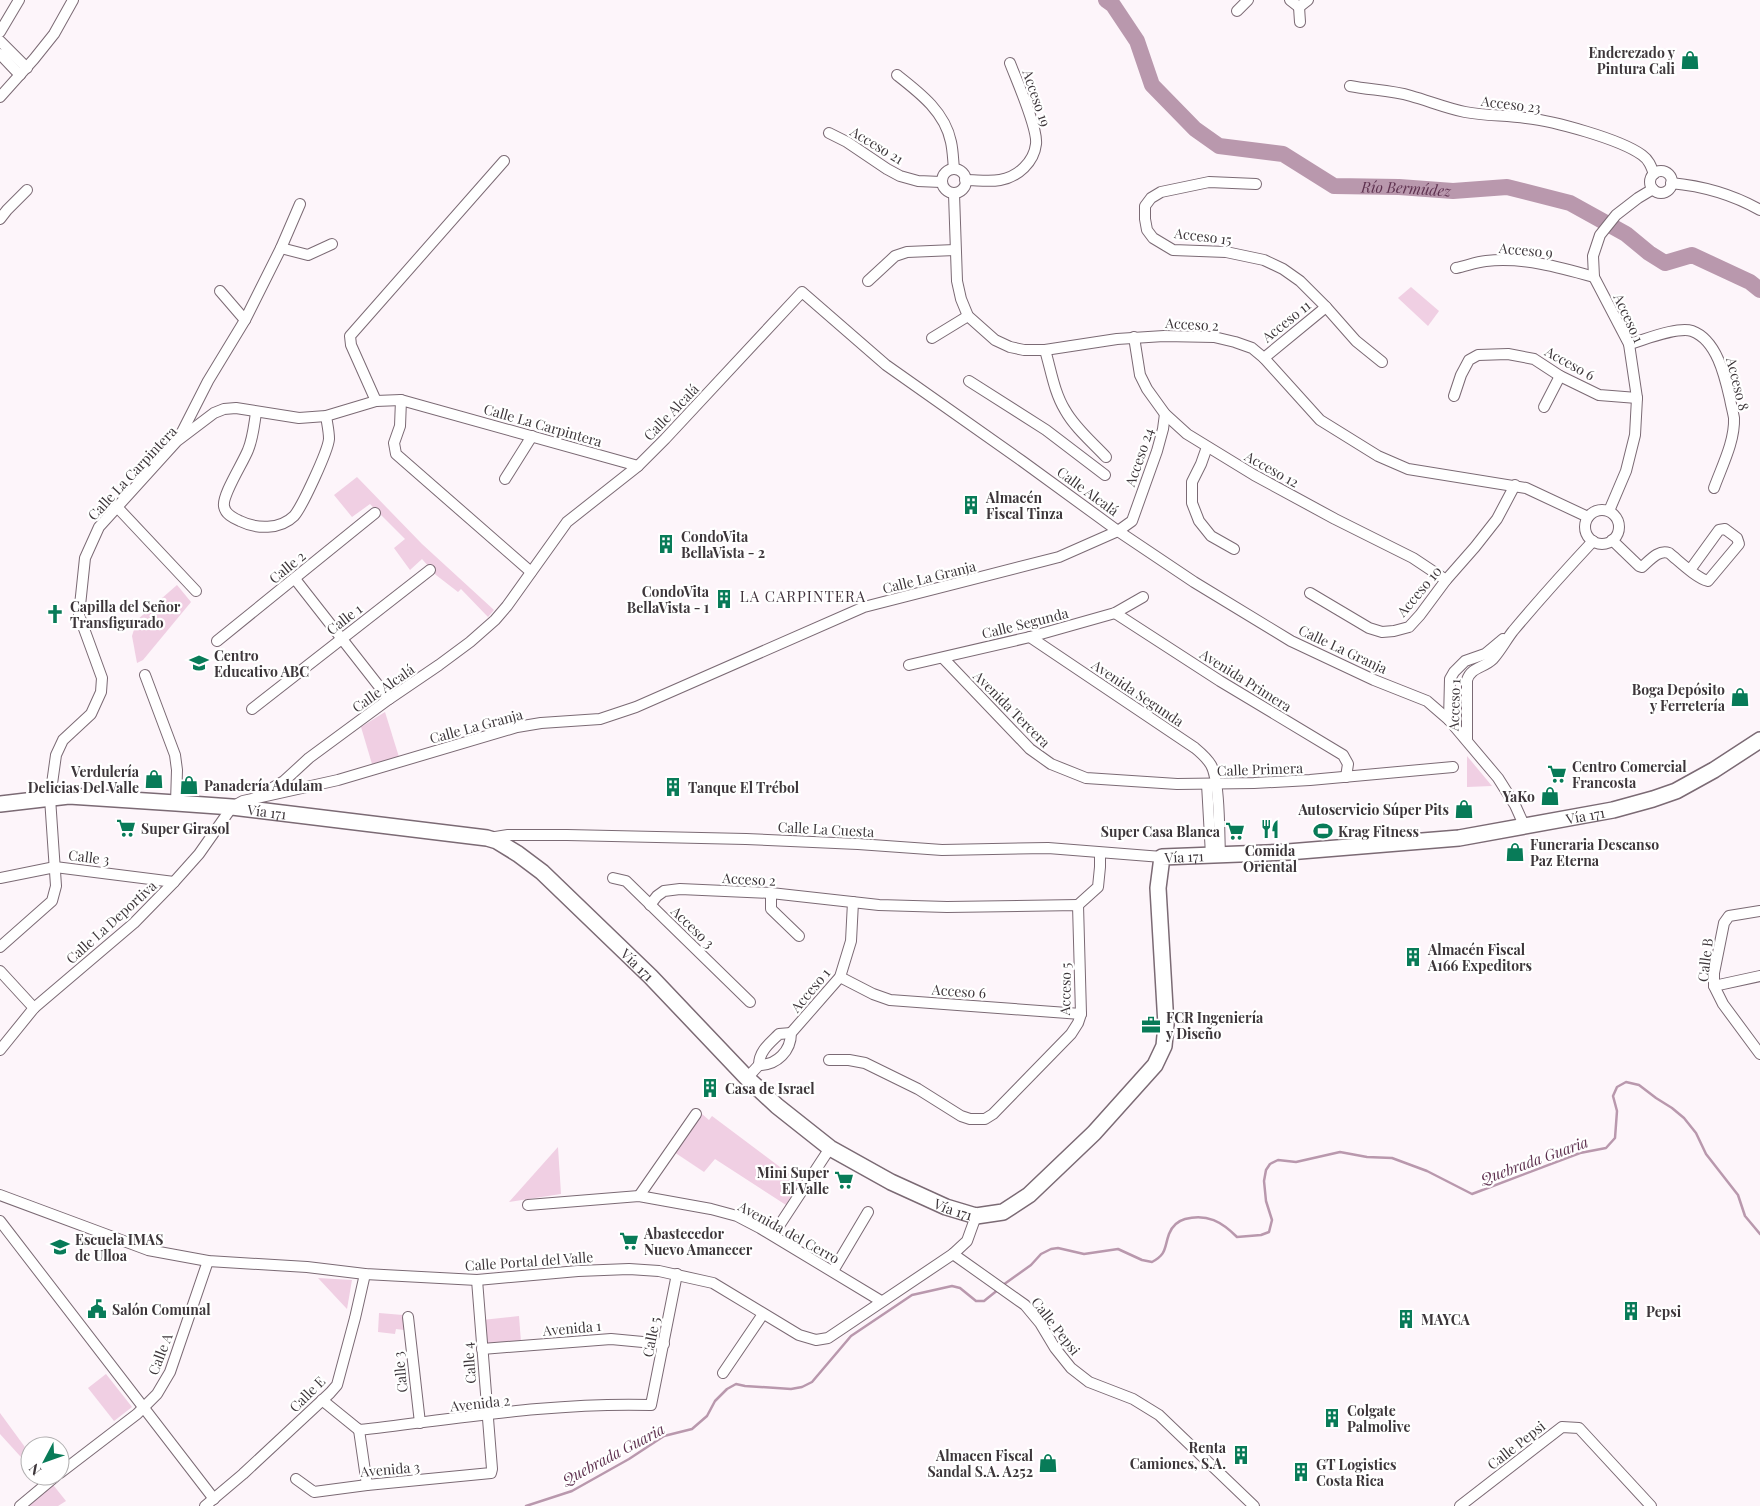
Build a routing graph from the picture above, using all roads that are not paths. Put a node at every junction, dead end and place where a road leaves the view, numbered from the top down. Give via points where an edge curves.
1 (19, 0) edge
2 (72, 0) edge
3 (1248, 0) edge
4 (1290, 0) edge
5 (1308, 0) edge
6 (1299, 7) junction
7 (1237, 11) dead end
8 (1300, 22) dead end
9 (0, 32) edge
10 (0, 41) edge
11 (0, 54) edge
12 (1010, 62) dead end
13 (24, 71) junction
14 (897, 75) dead end
15 (1350, 86) dead end
16 (0, 97) edge
17 (829, 133) dead end
18 (504, 161) dead end
19 (954, 169) junction
20 (1654, 174) junction
21 (966, 180) junction
22 (942, 182) junction
23 (1671, 183) junction
24 (1256, 184) dead end
25 (1652, 189) junction
26 (27, 190) dead end
27 (954, 194) junction
28 (300, 204) dead end
29 (1760, 210) edge
30 (0, 219) edge
31 (332, 244) dead end
32 (281, 248) junction
33 (955, 250) junction
34 (1456, 268) dead end
35 (1594, 277) junction
36 (868, 281) dead end
37 (220, 291) dead end
38 (1326, 307) junction
39 (968, 316) junction
40 (245, 320) junction
41 (1134, 337) junction
42 (932, 338) dead end
43 (1629, 344) junction
44 (1045, 350) junction
45 (1264, 358) junction
46 (1382, 362) dead end
47 (1560, 376) junction
48 (970, 381) dead end
49 (1454, 396) dead end
50 (1638, 398) junction
51 (401, 400) junction
52 (376, 402) junction
53 (1544, 407) dead end
54 (256, 412) junction
55 (1165, 414) junction
56 (326, 416) junction
57 (532, 436) junction
58 (177, 441) junction
59 (1095, 446) junction
60 (1207, 447) junction
61 (1106, 457) dead end
62 (1086, 459) junction
63 (638, 466) junction
64 (1105, 475) dead end
65 (505, 479) dead end
66 (1515, 485) junction
67 (1714, 488) dead end
68 (117, 507) junction
69 (1609, 511) junction
70 (375, 513) dead end
71 (1588, 517) junction
72 (1118, 531) junction
73 (1612, 540) junction
74 (1592, 541) junction
75 (1234, 549) dead end
76 (430, 570) dead end
77 (1690, 570) junction
78 (531, 572) junction
79 (295, 579) junction
80 (1446, 580) junction
81 (196, 591) dead end
82 (1310, 593) dead end
83 (1143, 597) dead end
84 (1115, 613) junction
85 (1512, 632) junction
86 (1030, 637) junction
87 (342, 638) junction
88 (217, 641) dead end
89 (943, 658) junction
90 (909, 665) dead end
91 (145, 675) dead end
92 (390, 699) junction
93 (252, 709) dead end
94 (1449, 720) junction
95 (1467, 739) junction
96 (1760, 740) edge
97 (1453, 767) dead end
98 (297, 768) junction
99 (1068, 772) joint
100 (1346, 777) junction
101 (1212, 784) junction
102 (304, 787) junction
103 (50, 798) junction
104 (255, 798) junction
105 (176, 803) junction
106 (0, 804) edge
107 (232, 807) junction
108 (1524, 825) junction
109 (487, 838) junction
110 (1100, 853) junction
111 (1215, 855) junction
112 (1162, 857) junction
113 (55, 867) junction
114 (0, 878) edge
115 (613, 878) dead end
116 (174, 882) junction
117 (771, 893) junction
118 (853, 902) junction
119 (650, 905) junction
120 (1078, 905) junction
121 (1760, 910) edge
122 (799, 936) dead end
123 (0, 947) edge
124 (0, 971) edge
125 (1760, 976) edge
126 (840, 977) junction
127 (1714, 986) junction
128 (750, 1002) dead end
129 (34, 1008) junction
130 (1081, 1014) junction
131 (791, 1033) junction
132 (1755, 1040) edge
133 (0, 1050) edge
134 (1760, 1054) edge
135 (829, 1060) dead end
136 (759, 1065) junction
137 (747, 1078) junction
138 (696, 1114) dead end
139 (830, 1148) junction
140 (0, 1195) edge
141 (639, 1196) junction
142 (528, 1205) dead end
143 (868, 1212) dead end
144 (976, 1216) junction
145 (0, 1221) edge
146 (773, 1235) junction
147 (953, 1254) junction
148 (208, 1261) junction
149 (833, 1271) junction
150 (365, 1274) junction
151 (676, 1274) junction
152 (477, 1280) junction
153 (881, 1301) junction
154 (763, 1314) junction
155 (408, 1317) dead end
156 (664, 1344) junction
157 (482, 1349) junction
158 (723, 1373) dead end
159 (322, 1400) junction
160 (651, 1406) joint
161 (144, 1408) junction
162 (488, 1416) junction
163 (420, 1423) junction
164 (359, 1430) junction
165 (70, 1465) edge
166 (491, 1473) joint
167 (296, 1479) dead end
168 (367, 1485) junction
169 (44, 1486) edge
170 (209, 1503) edge
171 (20, 1506) edge
172 (1254, 1506) edge
173 (1460, 1506) edge
174 (1651, 1506) edge

1 - 9 street
2 - 13 street via 54,34
3 - 7 street
4 - 6 street
5 - 6 street
6 - 8 street
10 - 13 street
11 - 13 street
12 - 21 street, Acceso 19 via 1035,130 1033,155 1023,169 1012,176 1000,180
13 - 16 street
14 - 19 street via 934,108 945,124
15 - 20 street, Acceso 23 via 1410,96 1445,108 1526,118 1574,129 1634,150 1651,164
17 - 22 street, Acceso 21 via 900,176
18 - 52 street via 350,336
19 - 21 street
19 - 22 street via 947,171
20 - 23 street via 1666,173
20 - 25 street via 1650,181
21 - 27 street via 964,188
22 - 27 street via 944,189
23 - 25 street via 1664,192
23 - 29 street via 1721,192
24 - 38 street, Acceso 15 via 1209,182 1161,192 1145,206 1147,230 1153,238 1173,250 1226,252 1264,260 1289,273
25 - 35 street, Acceso 1 via 1616,215 1600,235 1593,256
26 - 30 street
27 - 33 street, Acceso 2
28 - 32 street
31 - 32 street via 308,255
32 - 40 street
33 - 36 street via 907,252 895,256
33 - 39 street, Acceso 2 via 957,281
34 - 35 street, Acceso 9 via 1486,261 1516,260 1552,265
35 - 43 street, Acceso 1
37 - 40 street
38 - 45 street, Acceso 11
38 - 46 street via 1356,341
39 - 42 street
39 - 44 street, Acceso 2 via 995,340 1010,347
40 - 58 street
41 - 44 street, Acceso 2
41 - 45 street, Acceso 2 via 1214,337 1252,348
41 - 55 street, Acceso 12 via 1140,376
43 - 50 street, Acceso 1
43 - 67 street, Acceso 8 via 1670,332 1692,330 1705,339 1718,356 1734,418 1731,442
44 - 59 street via 1064,409
45 - 66 street, Acceso 2 via 1320,420 1378,456 1408,469
47 - 49 street, Acceso 6 via 1534,359 1508,354 1478,355 1469,360
47 - 50 street, Acceso 6 via 1600,395
47 - 53 street
48 - 62 street
50 - 69 street, Acceso 1 via 1635,435 1626,471
51 - 52 street, Calle La Carpintera
51 - 57 street, Calle La Carpintera
51 - 78 street via 400,426 394,443 396,454
52 - 56 street, Calle La Carpintera
54 - 56 street, Calle La Carpintera via 299,418
54 - 56 street via 248,451 226,494 224,505 226,513 238,521 263,528 294,515 325,453 329,440
54 - 58 street, Calle La Carpintera via 224,409
55 - 60 street, Acceso 12
55 - 72 street, Acceso 24 via 1157,451 1132,521
57 - 63 street, Calle La Carpintera
57 - 65 street
58 - 68 street, Calle La Carpintera
59 - 61 street
59 - 62 street
60 - 75 street via 1192,482 1192,503 1199,521 1211,536
60 - 80 street, Acceso 12 via 1319,511 1413,558
62 - 64 street
63 - 72 street, Calle Alcalá via 802,292 886,365
63 - 78 street, Calle Alcalá via 567,522
66 - 71 street, Acceso 2
66 - 80 street, Acceso 10 via 1497,519
68 - 81 street
68 - 103 street, Calle La Carpintera via 98,526 85,558 81,589 79,616 102,678 101,692 91,714 63,740 56,755
69 - 71 street via 1598,510
69 - 73 street via 1618,519 1619,525
70 - 79 street, Calle 2
71 - 74 street via 1585,527
72 - 94 street, Calle La Granja via 1291,641 1427,701
72 - 102 street, Calle La Granja via 1059,557 864,608 600,720 517,727
73 - 74 street via 1602,544
73 - 77 street via 1639,566 1665,551
74 - 85 street, Acceso 1
76 - 87 street, Calle 1
77 - 77 street via 1719,530 1725,529 1739,540 1708,581
78 - 92 street, Calle Alcalá via 489,625
79 - 87 street
79 - 88 street, Calle 2
80 - 82 street, Acceso 10 via 1409,627 1394,631 1369,628
83 - 84 street, Calle Segunda
84 - 86 street, Calle Segunda
84 - 100 street, Avenida Primera via 1343,755 1348,764
85 - 94 street, Acceso 1 via 1485,654 1465,661 1454,672 1450,679
85 - 95 street, Acceso 1 via 1488,664 1469,673
86 - 89 street, Calle Segunda
86 - 101 street, Avenida Segunda via 1195,748 1212,766
87 - 92 street
87 - 93 street, Calle 1
89 - 90 street, Calle Segunda
89 - 99 street, Avenida Tercera via 1030,749
91 - 105 street via 175,755
92 - 98 street, Calle Alcalá
94 - 95 street, Calle La Granja
95 - 108 street, Calle La Granja via 1498,778
96 - 108 main road, Vía 171 via 1676,791 1613,810
97 - 100 street, Calle Primera
98 - 102 street via 297,781
98 - 104 street, Calle Alcalá via 284,781
99 - 101 street, Calle Primera via 1096,779
100 - 101 street, Calle Primera
101 - 111 street, Avenida Segunda
102 - 104 street, Calle La Granja
103 - 105 main road, Vía 171 via 69,796
103 - 106 main road, Vía 171
103 - 113 street
104 - 107 street, Calle La Granja
105 - 107 main road, Vía 171
107 - 109 main road, Vía 171
107 - 116 street, Calle La Deportiva via 199,854
108 - 111 main road, Vía 171 via 1459,838
109 - 110 street, Calle La Cuesta via 568,835 746,839 942,850 1048,848
109 - 137 main road, Vía 171 via 498,841 542,872 651,977
110 - 112 street, Calle La Cuesta
110 - 120 street via 1098,887
111 - 112 main road, Vía 171
112 - 144 main road, Vía 171 via 1158,888 1166,1025 1164,1046 1155,1065 1094,1133 1028,1195 1002,1212
113 - 114 street, Calle 3
113 - 116 street, Calle 3
113 - 123 street via 56,886 52,901
115 - 119 street, Acceso 3 via 626,881
116 - 129 street, Calle La Deportiva via 134,923
117 - 118 street, Acceso 2
117 - 119 street, Acceso 2 via 673,889 656,896
117 - 122 street via 771,909
118 - 120 street via 948,907
118 - 126 street, Acceso 1 via 851,941
119 - 128 street, Acceso 3
120 - 130 street, Acceso 5
121 - 127 street, Calle B via 1729,916 1724,923
124 - 129 street
125 - 127 street
126 - 130 street, Acceso 6 via 890,1000
126 - 131 street, Acceso 1
127 - 132 street, Calle B via 1722,1004
129 - 133 street, Calle La Deportiva
130 - 135 street, Acceso 5 via 1071,1034 985,1120 961,1116 865,1063
131 - 136 street, Acceso 1 via 779,1034 759,1057
131 - 136 street, Acceso 1 via 791,1044 783,1055 769,1065
132 - 134 street, Calle B
136 - 137 street, Acceso 1
137 - 139 main road, Vía 171
138 - 141 street
139 - 144 main road, Vía 171 via 938,1204
139 - 146 street
140 - 148 street, Calle Portal del Valle via 148,1250
141 - 142 street, Avenida del Cerro
141 - 146 street, Avenida del Cerro via 711,1209
143 - 149 street
144 - 147 street, Calle Portal del Valle via 967,1241
145 - 161 street, Calle E
146 - 149 street, Avenida del Cerro
147 - 153 street, Calle Portal del Valle
147 - 172 street, Calle Pepsi via 1025,1305 1072,1368 1089,1382 1133,1399 1159,1415
148 - 150 street, Calle Portal del Valle
148 - 161 street, Calle A via 170,1372
149 - 153 street, Avenida del Cerro
150 - 152 street, Calle Portal del Valle
150 - 159 street, Calle E via 341,1371 336,1385
151 - 152 street, Calle Portal del Valle via 629,1269
151 - 154 street, Calle Portal del Valle via 713,1282
151 - 156 street, Calle 5
152 - 157 street, Calle 4
153 - 154 street, Calle Portal del Valle via 828,1338 816,1340 799,1335
154 - 158 street
155 - 163 street, Calle 3
156 - 157 street, Avenida 1 via 611,1339
156 - 160 street, Calle 5
157 - 162 street, Calle 4
159 - 164 street
159 - 170 street, Calle E
160 - 162 street, Avenida 2 via 616,1404
161 - 165 street, Calle A
161 - 170 street, Calle E
162 - 163 street, Avenida 2
162 - 166 street, Calle 4
163 - 164 street, Avenida 2
164 - 168 street
166 - 168 street, Avenida 3
167 - 168 street, Avenida 3 via 314,1492
169 - 171 street
173 - 174 street, Calle Pepsi via 1562,1427 1570,1426 1579,1428

